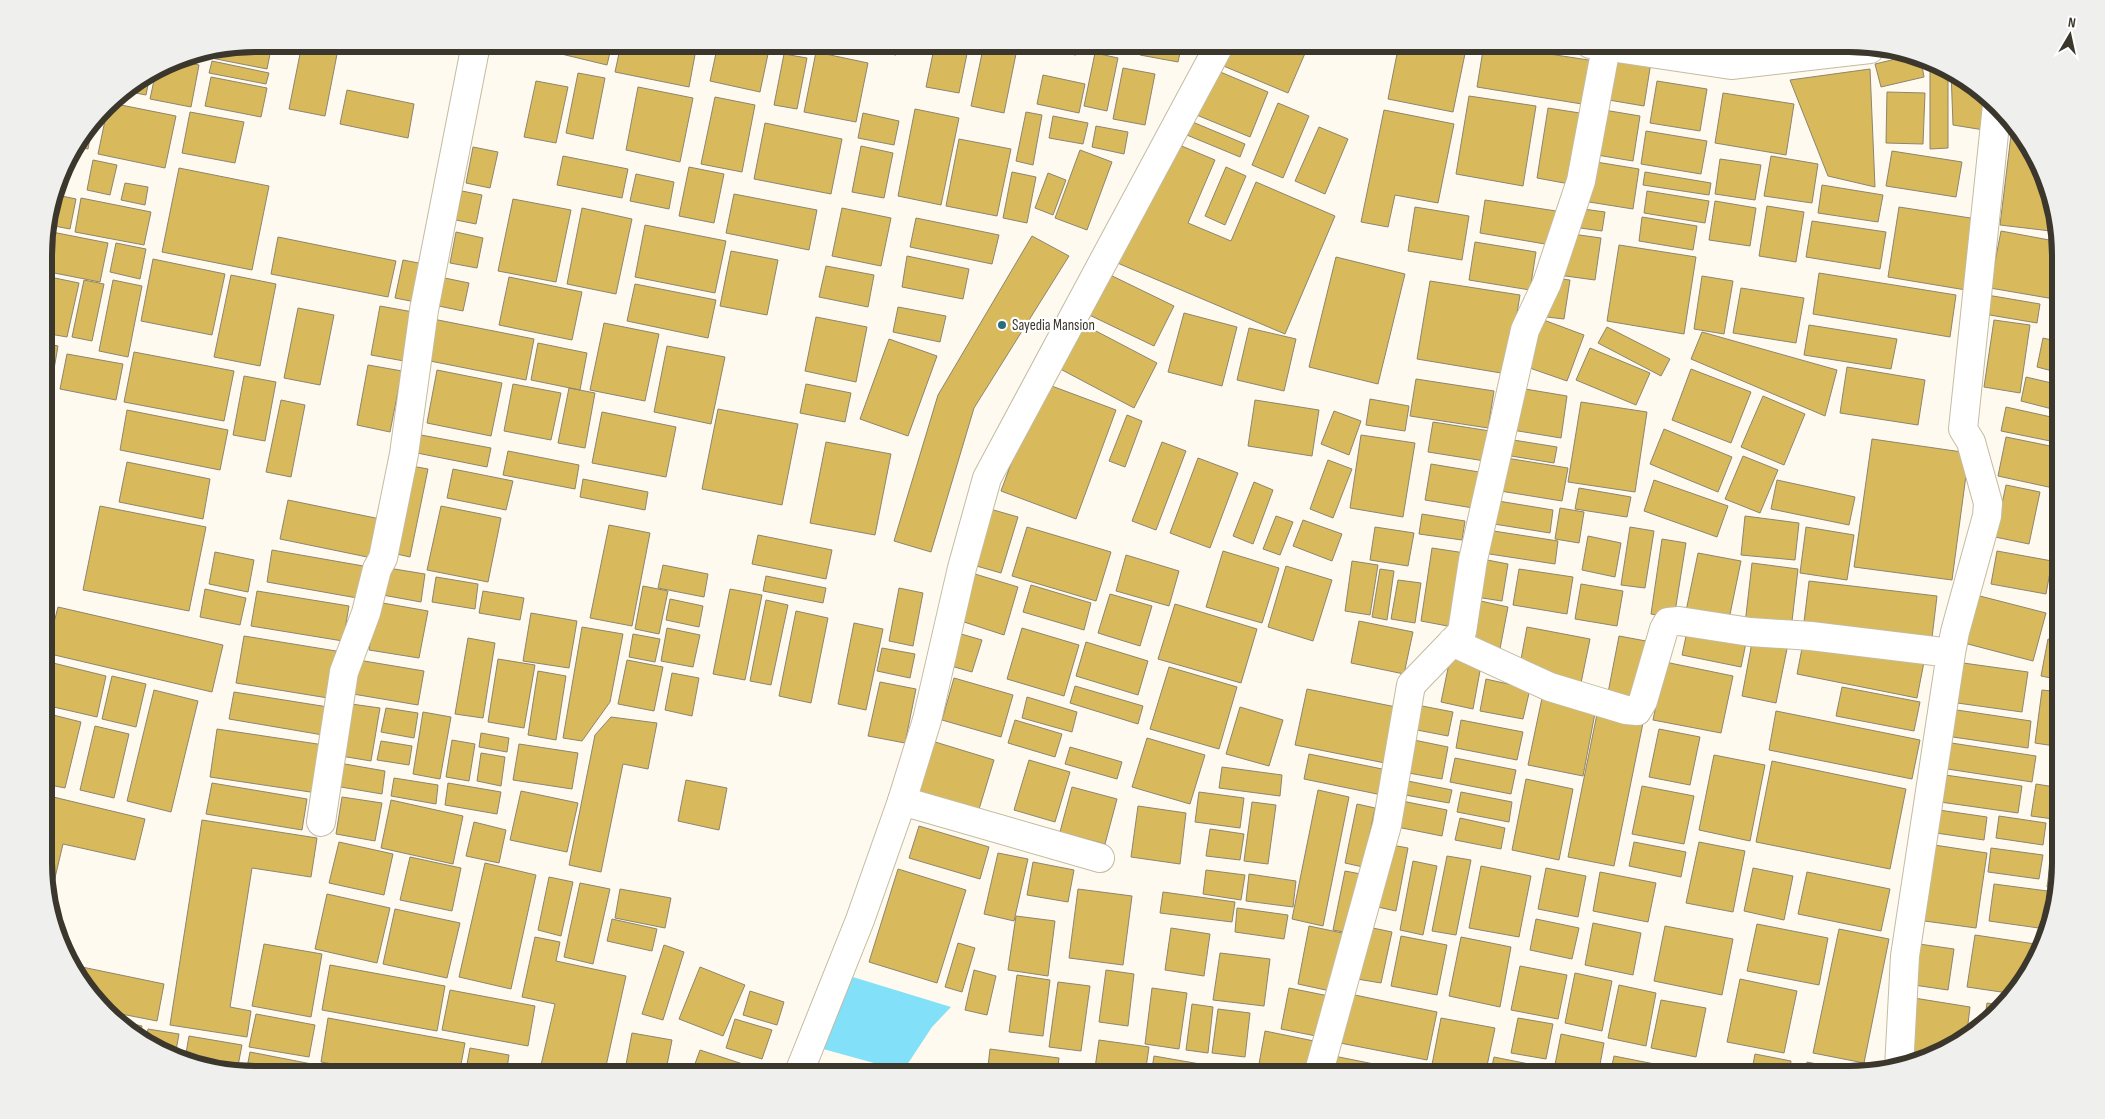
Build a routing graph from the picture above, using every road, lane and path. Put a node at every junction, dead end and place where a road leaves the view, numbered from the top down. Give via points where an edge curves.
1 (474, 52) edge
2 (1216, 52) edge
3 (1597, 52) edge
4 (1701, 52) edge
5 (1837, 52) edge
6 (1716, 53) edge
7 (1996, 115) edge
8 (1452, 642) junction
9 (1951, 653) junction
10 (902, 801) junction
11 (322, 822) dead end
12 (1100, 858) dead end
13 (1899, 1061) edge
14 (802, 1066) edge
15 (1320, 1066) edge

1 - 11 street via 424,310 404,454 383,558 344,672
2 - 10 street via 987,478 962,568 927,720
3 - 8 street via 1581,181 1547,283 1525,330 1473,560 1462,632
4 - 6 street
5 - 6 street via 1731,65
7 - 9 street via 1963,429 1971,442 1988,503 1987,516
8 - 9 street via 1550,687 1637,711 1668,622
8 - 15 street via 1411,685 1387,825
9 - 13 street via 1905,956
10 - 12 street
10 - 14 street via 860,920

